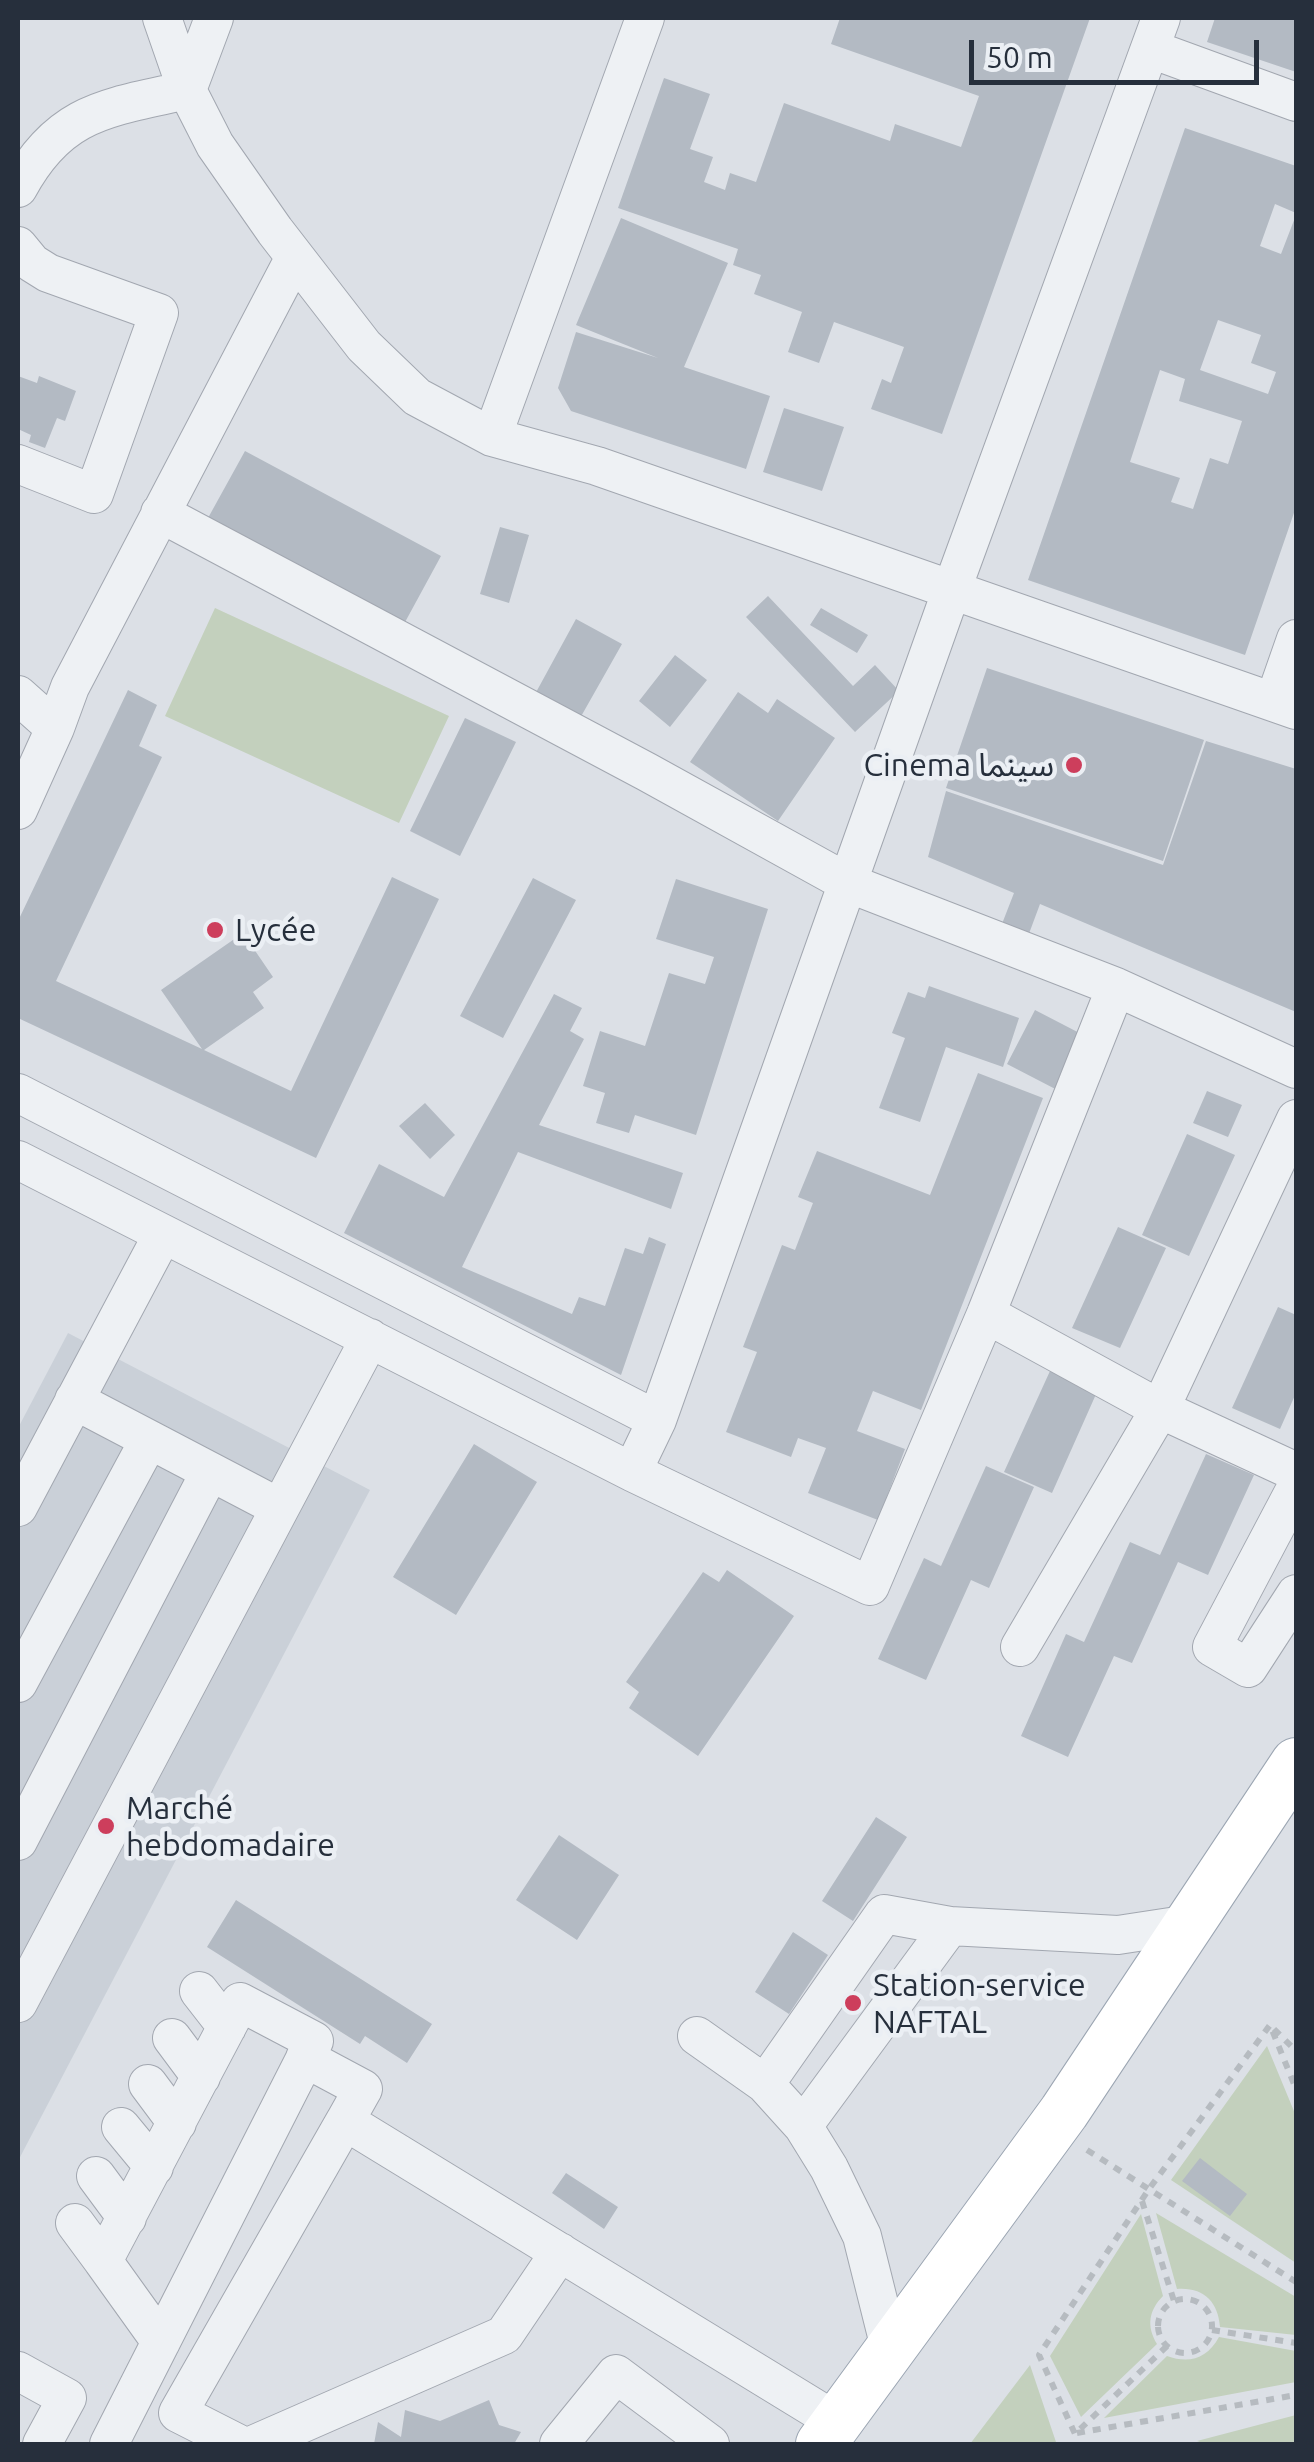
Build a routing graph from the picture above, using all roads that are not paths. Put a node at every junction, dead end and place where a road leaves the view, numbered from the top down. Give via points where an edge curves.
1 (162, 18) edge
2 (214, 18) edge
3 (645, 18) edge
4 (1156, 33) edge
5 (187, 90) junction
6 (1296, 102) edge
7 (18, 188) edge
8 (18, 246) edge
9 (295, 256) junction
10 (492, 436) junction
11 (18, 464) edge
12 (160, 513) junction
13 (952, 588) junction
14 (1296, 639) edge
15 (18, 695) edge
16 (1285, 706) edge
17 (55, 728) junction
18 (18, 810) edge
19 (848, 883) junction
20 (1116, 987) junction
21 (1296, 1069) edge
22 (18, 1093) edge
23 (1296, 1119) edge
24 (18, 1160) edge
25 (163, 1234) junction
26 (986, 1314) junction
27 (370, 1338) junction
28 (74, 1400) junction
29 (1160, 1408) junction
30 (657, 1420) junction
31 (149, 1440) junction
32 (210, 1472) junction
33 (632, 1472) junction
34 (1296, 1472) edge
35 (1296, 1488) edge
36 (18, 1508) edge
37 (280, 1508) junction
38 (1296, 1594) edge
39 (1020, 1647) dead end
40 (18, 1683) edge
41 (1296, 1763) edge
42 (18, 1841) edge
43 (1190, 1924) junction
44 (950, 1926) junction
45 (18, 2003) edge
46 (697, 2036) dead end
47 (305, 2058) junction
48 (765, 2084) junction
49 (135, 2107) junction
50 (346, 2121) junction
51 (803, 2126) junction
52 (165, 2146) junction
53 (560, 2252) junction
54 (161, 2342) junction
55 (890, 2348) junction
56 (27, 2376) edge
57 (829, 2433) edge
58 (42, 2444) edge
59 (108, 2444) edge
60 (239, 2444) edge
61 (255, 2444) edge
62 (559, 2444) edge
63 (710, 2444) edge

1 - 5 street
2 - 5 street
3 - 10 street
4 - 6 street
4 - 13 street
5 - 7 street via 82,118 33,161
5 - 9 street via 216,145
8 - 11 street via 48,273 159,313 94,494
9 - 10 street via 364,346 417,397
9 - 12 street
10 - 13 street
12 - 17 street
12 - 19 street
13 - 16 street
13 - 19 street
14 - 16 street
15 - 17 street
17 - 18 street
19 - 20 street
19 - 30 street
20 - 21 street
20 - 26 street
22 - 30 street
23 - 29 street
24 - 25 street
25 - 27 street
25 - 28 street
26 - 29 street
26 - 33 street via 870,1586
27 - 33 street
27 - 37 street
28 - 31 street
28 - 36 street
29 - 34 street
29 - 39 street
30 - 33 street
31 - 32 street
31 - 40 street
32 - 37 street
32 - 42 street
35 - 38 street via 1212,1648 1248,1668
37 - 45 street
41 - 43 main road
43 - 44 street via 1118,1935
43 - 55 main road via 1052,2128
44 - 48 street via 884,1914
44 - 51 street
46 - 48 street
47 - 50 street via 363,2089
47 - 52 street via 314,2041 240,2002
47 - 54 street
48 - 51 street
49 - 52 street
49 - 52 street
49 - 52 street
49 - 52 street
49 - 52 street
49 - 52 street
50 - 53 street
50 - 60 street via 178,2412
51 - 55 street via 862,2236
52 - 54 street
53 - 57 street
53 - 61 street via 504,2335
54 - 59 street
55 - 57 main road
56 - 58 street via 67,2398
62 - 63 street via 616,2374

